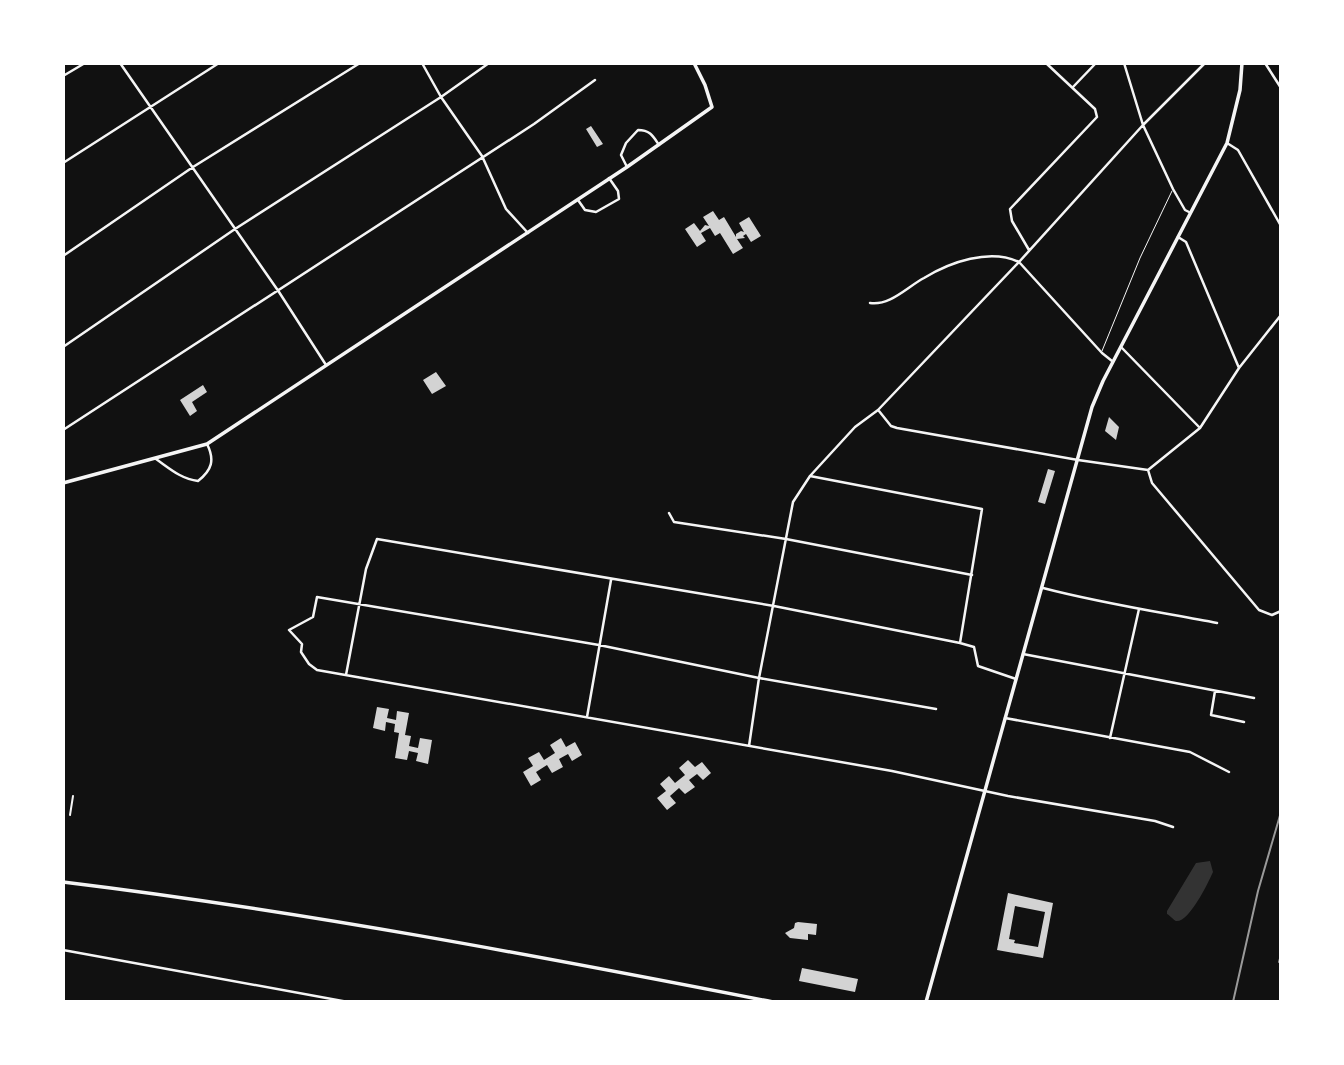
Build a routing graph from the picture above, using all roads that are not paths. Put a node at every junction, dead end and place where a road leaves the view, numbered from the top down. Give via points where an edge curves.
1 (85, 63) edge
2 (120, 63) edge
3 (219, 63) edge
4 (360, 63) edge
5 (422, 63) edge
6 (489, 63) edge
7 (694, 63) edge
8 (1096, 63) edge
9 (1124, 63) edge
10 (1205, 63) edge
11 (1242, 63) edge
12 (1265, 63) edge
13 (1047, 64) edge
14 (63, 76) edge
15 (595, 80) dead end
16 (1073, 87) junction
17 (1281, 88) edge
18 (441, 97) junction
19 (152, 106) junction
20 (1143, 125) junction
21 (1227, 143) junction
22 (659, 145) junction
23 (482, 156) junction
24 (63, 163) edge
25 (193, 167) junction
26 (626, 167) junction
27 (609, 178) junction
28 (1173, 190) junction
29 (578, 199) junction
30 (1191, 213) junction
31 (1281, 226) edge
32 (235, 229) junction
33 (528, 233) junction
34 (1178, 237) junction
35 (1029, 250) junction
36 (63, 256) edge
37 (1019, 262) junction
38 (279, 292) junction
39 (870, 303) dead end
40 (1281, 315) edge
41 (63, 347) edge
42 (1120, 347) junction
43 (1101, 353) junction
44 (1113, 361) junction
45 (326, 365) junction
46 (1239, 368) junction
47 (878, 410) junction
48 (1200, 428) junction
49 (63, 430) edge
50 (207, 444) junction
51 (156, 459) junction
52 (1078, 460) junction
53 (1148, 470) junction
54 (810, 476) junction
55 (63, 483) edge
56 (669, 513) dead end
57 (786, 539) junction
58 (972, 575) junction
59 (611, 580) junction
60 (1042, 588) junction
61 (358, 605) junction
62 (774, 606) junction
63 (1139, 609) junction
64 (1281, 611) edge
65 (1217, 623) dead end
66 (960, 643) junction
67 (598, 645) junction
68 (1023, 654) junction
69 (1124, 674) junction
70 (346, 675) junction
71 (759, 678) junction
72 (1016, 678) junction
73 (1215, 691) junction
74 (1254, 698) dead end
75 (936, 709) dead end
76 (587, 717) junction
77 (1004, 718) junction
78 (1244, 722) dead end
79 (1110, 738) junction
80 (749, 746) junction
81 (1229, 772) dead end
82 (985, 790) junction
83 (73, 796) dead end
84 (70, 815) dead end
85 (1173, 827) dead end
86 (63, 882) edge
87 (63, 950) edge
88 (752, 1000) edge
89 (348, 1002) edge
90 (773, 1002) edge
91 (927, 1002) edge

1 - 14 street
2 - 19 street
3 - 19 street
4 - 25 street
5 - 18 street
6 - 18 street
7 - 22 main road via 712,107
8 - 16 street
9 - 20 street
10 - 20 street
11 - 21 main road
12 - 17 street
13 - 16 street
15 - 23 street
16 - 35 street via 1095,109 1096,120 1010,209
18 - 23 street
18 - 32 street
19 - 24 street
19 - 25 street
20 - 28 street
20 - 35 street
21 - 30 main road
21 - 31 street via 1238,150
22 - 26 main road
22 - 26 street via 646,130 638,130 621,155
23 - 33 street via 506,208
23 - 38 street
25 - 32 street
25 - 36 street
26 - 27 main road
27 - 29 main road
27 - 29 street via 619,199 596,212 585,210
28 - 30 street
28 - 43 lane
29 - 33 main road
30 - 34 main road
32 - 38 street
32 - 41 street
33 - 45 main road
34 - 42 main road
34 - 46 street via 1186,242
35 - 37 street
37 - 39 street via 992,256 961,261 885,302
37 - 43 street
37 - 47 street
38 - 45 street
38 - 49 street
40 - 46 street
42 - 44 main road
42 - 48 street
43 - 44 street
44 - 52 main road via 1092,407
45 - 50 main road
46 - 48 street
47 - 52 street via 897,428
47 - 54 street via 855,427
48 - 53 street
50 - 51 main road
50 - 51 street via 212,465 198,481
51 - 55 main road
52 - 53 street
52 - 60 main road
53 - 64 street via 1152,483 1259,610 1272,615
54 - 57 street via 793,502
54 - 58 street via 982,509
56 - 57 street via 674,522
57 - 58 street
57 - 62 street
58 - 66 street
59 - 61 street via 377,539
59 - 62 street
59 - 67 street
60 - 63 street
60 - 68 main road
61 - 67 street
61 - 70 street
61 - 70 street via 317,597 313,617 289,630 313,667
62 - 66 street
62 - 71 street
63 - 65 street
63 - 69 street
66 - 72 street via 974,646 978,666
67 - 71 street
67 - 76 street
68 - 69 street
68 - 72 main road
69 - 73 street
69 - 79 street
70 - 76 street
71 - 75 street
71 - 80 street
72 - 77 main road
73 - 74 street
73 - 78 street via 1211,715
76 - 80 street
77 - 79 street
77 - 82 main road
79 - 81 street via 1190,752
80 - 82 street
82 - 85 street
82 - 91 main road
83 - 84 street
86 - 88 main road via 229,903
87 - 89 street
88 - 90 main road

